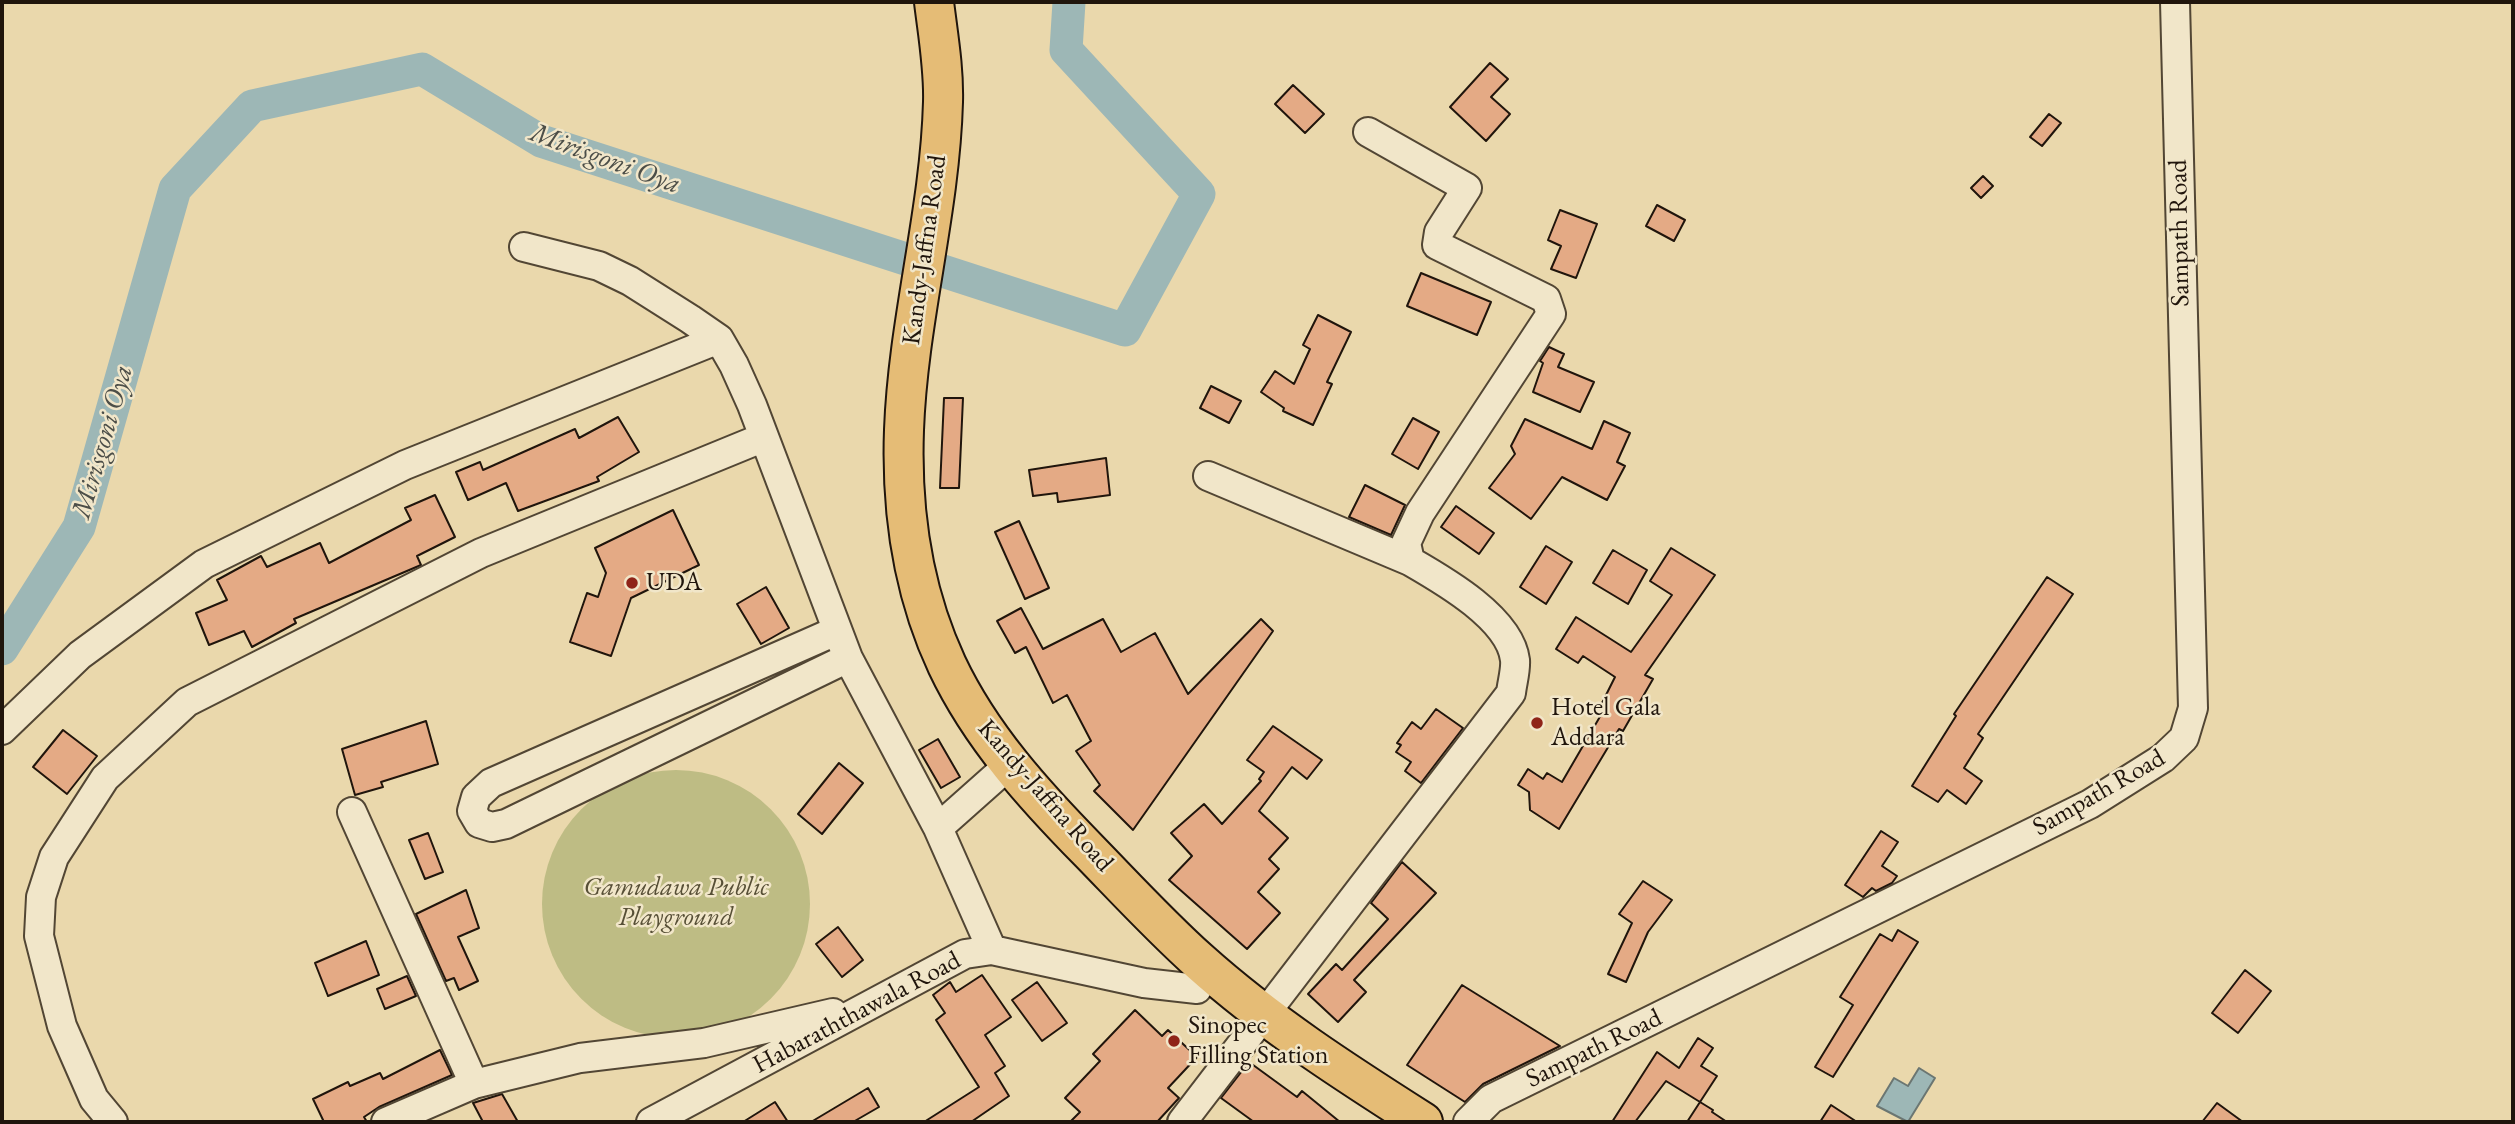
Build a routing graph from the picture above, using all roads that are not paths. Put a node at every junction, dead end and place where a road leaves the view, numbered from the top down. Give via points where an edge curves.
1 (911, 2) edge
2 (934, 2) edge
3 (2175, 2) edge
4 (1368, 131) dead end
5 (922, 194) junction
6 (524, 247) dead end
7 (719, 339) junction
8 (762, 438) junction
9 (1208, 476) dead end
10 (1410, 561) junction
11 (836, 631) junction
12 (848, 658) junction
13 (2, 730) edge
14 (1001, 772) junction
15 (352, 812) dead end
16 (937, 828) junction
17 (992, 950) junction
18 (1197, 989) junction
19 (870, 1004) junction
20 (1258, 1023) junction
21 (474, 1083) junction
22 (113, 1122) edge
23 (386, 1122) edge
24 (651, 1122) edge
25 (1182, 1122) edge
26 (1387, 1122) edge
27 (1423, 1122) edge
28 (1468, 1122) edge

1 - 5 highway, Kandy-Jaffna Road via 920,75
2 - 5 highway, Kandy-Jaffna Road via 943,102
3 - 28 street, Sampath Road via 2193,708 2184,738 2163,758 2090,804 1491,1098
4 - 10 street via 1467,188 1439,232 1437,245 1546,299 1551,314 1420,513 1406,543
5 - 14 highway, Kandy-Jaffna Road via 899,359 877,459 883,530 913,643 941,704
6 - 7 street via 565,255 630,281
7 - 8 street
7 - 13 street via 405,465 204,564 80,655
8 - 11 street
8 - 22 street via 481,553 187,702 104,778 54,857 41,897 39,936 62,1026 94,1099
9 - 10 street
10 - 20 street via 1461,591 1507,638 1515,661 1511,693
11 - 12 street
11 - 12 street via 491,783 476,796 472,811 480,823 492,827 506,824
12 - 16 street
14 - 16 street
14 - 18 highway, Kandy-Jaffna Road via 1118,915
14 - 20 highway, Kandy-Jaffna Road via 1067,828
15 - 21 street
16 - 17 street
17 - 18 street, Habaraththawala Road via 1144,983
17 - 19 street, Habaraththawala Road via 965,954
18 - 20 highway, Kandy-Jaffna Road
19 - 21 street via 705,1043 580,1058
19 - 24 street, Habaraththawala Road
20 - 25 street
20 - 26 highway, Kandy-Jaffna Road
20 - 27 highway, Kandy-Jaffna Road
21 - 23 street

